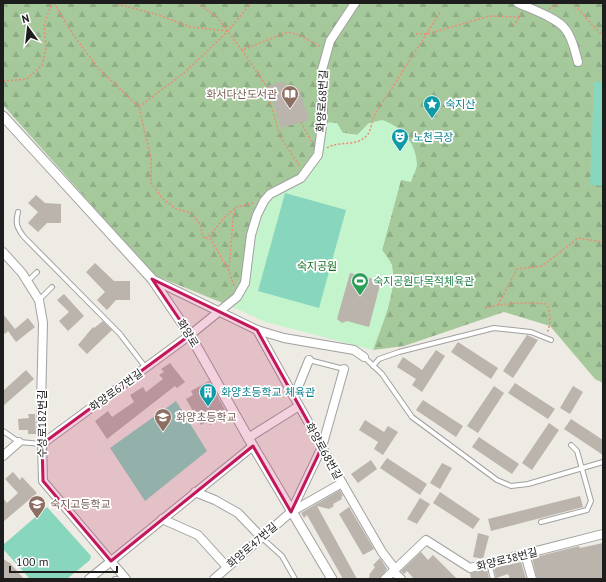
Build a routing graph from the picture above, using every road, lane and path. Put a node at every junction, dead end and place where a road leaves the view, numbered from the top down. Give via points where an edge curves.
1 (53, 3) edge
2 (113, 3) edge
3 (197, 3) edge
4 (251, 3) edge
5 (355, 3) edge
6 (518, 3) edge
7 (572, 3) edge
8 (526, 7) junction
9 (441, 11) dead end
10 (519, 17) junction
11 (513, 26) dead end
12 (228, 31) junction
13 (416, 34) dead end
14 (427, 34) junction
15 (603, 35) edge
16 (242, 50) junction
17 (327, 51) junction
18 (578, 62) dead end
19 (3, 81) edge
20 (139, 107) junction
21 (3, 116) edge
22 (301, 122) dead end
23 (318, 155) junction
24 (305, 174) junction
25 (264, 201) junction
26 (236, 207) junction
27 (18, 212) dead end
28 (209, 236) junction
29 (603, 242) edge
30 (3, 252) edge
31 (229, 271) junction
32 (37, 272) dead end
33 (152, 279) junction
34 (27, 282) junction
35 (52, 287) dead end
36 (238, 298) junction
37 (39, 300) junction
38 (498, 305) junction
39 (485, 308) dead end
40 (221, 312) junction
41 (257, 330) junction
42 (548, 333) dead end
43 (190, 336) junction
44 (551, 340) dead end
45 (364, 358) joint
46 (309, 360) joint
47 (373, 366) junction
48 (146, 368) junction
49 (344, 369) joint
50 (294, 397) junction
51 (299, 406) junction
52 (3, 430) edge
53 (248, 438) junction
54 (19, 442) junction
55 (42, 444) junction
56 (572, 445) dead end
57 (253, 446) junction
58 (322, 447) junction
59 (3, 456) edge
60 (603, 462) edge
61 (582, 468) junction
62 (342, 483) junction
63 (195, 492) junction
64 (292, 512) junction
65 (162, 519) junction
66 (541, 522) dead end
67 (603, 534) edge
68 (261, 537) junction
69 (525, 554) junction
70 (111, 561) junction
71 (489, 564) junction
72 (227, 567) junction
73 (394, 570) junction
74 (216, 578) edge
75 (89, 579) edge
76 (126, 579) edge
77 (295, 579) edge
78 (332, 579) edge
79 (385, 579) edge
80 (401, 579) edge
81 (493, 579) edge
82 (532, 579) edge

1 - 19 path via 44,24 46,49 42,65 27,79
1 - 20 path via 98,68
2 - 12 path via 190,27
3 - 12 path via 216,17
4 - 12 path
5 - 17 street, 화양로68번길
6 - 8 street
7 - 15 path via 591,26
8 - 10 path
8 - 18 street via 549,17 566,29
9 - 14 path
10 - 11 path
10 - 14 path via 490,16
12 - 16 path
12 - 20 path via 185,72
13 - 14 path
14 - 23 path via 374,116 368,134 356,143 332,145
16 - 17 path via 288,32 299,35
16 - 24 path via 265,84 280,136
17 - 23 street, 화양로68번길 via 322,70 323,119
20 - 28 path via 151,158 151,182 162,198 176,209 191,213 200,225 205,239
21 - 33 street, 화양로
22 - 23 path
23 - 24 street, 화양로68번길
24 - 25 street, 화양로68번길 via 270,194
25 - 26 path
25 - 36 street, 화양로68번길 via 253,228 244,283
26 - 28 path
26 - 31 path
27 - 48 lane via 16,225 24,237 120,334
28 - 31 path
29 - 38 path via 578,238 542,266 517,269
30 - 34 street, 수성로182번길
31 - 36 path
32 - 34 lane
33 - 40 street
33 - 43 street, 화양로
34 - 37 street, 수성로182번길
35 - 37 lane
36 - 40 street
37 - 55 street, 수성로182번길 via 43,323
38 - 39 path
38 - 42 path via 546,304
40 - 41 street
40 - 43 street
41 - 45 street via 284,338 350,349
41 - 50 street, 화양로68번길
43 - 48 street, 화양로67번길
43 - 53 street, 화양로
44 - 47 lane via 532,332 494,328 399,352 379,359
45 - 47 lane
46 - 49 lane
46 - 50 street
47 - 61 lane via 382,374 412,417 497,480 511,486 528,484
48 - 55 street, 화양로67번길
49 - 58 street
50 - 51 street, 화양로68번길
51 - 53 street
51 - 58 street, 화양로68번길
52 - 54 lane
53 - 57 street, 화양로
54 - 55 lane
54 - 59 street
55 - 70 street, 수성로182번길 via 43,481
56 - 61 lane via 577,451
57 - 63 street
57 - 64 street, 화양로
58 - 62 street, 화양로68번길
58 - 64 street
60 - 61 lane
61 - 66 lane via 591,501 587,510
62 - 64 street, 화양로47번길
62 - 73 street, 화양로68번길
63 - 65 street
63 - 68 street via 238,513
64 - 68 street, 화양로47번길
64 - 78 street, 화양로
65 - 70 street
65 - 72 street via 198,535
67 - 69 street, 화양로38번길
68 - 72 street, 화양로47번길
68 - 77 lane via 282,556
69 - 71 street, 화양로38번길
69 - 82 street
70 - 75 street
70 - 76 street, 수성로182번길
71 - 73 street, 화양로38번길 via 470,568 426,540
71 - 81 lane
72 - 74 street, 화양로47번길
73 - 79 street, 화양로38번길
73 - 80 street, 화양로68번길

